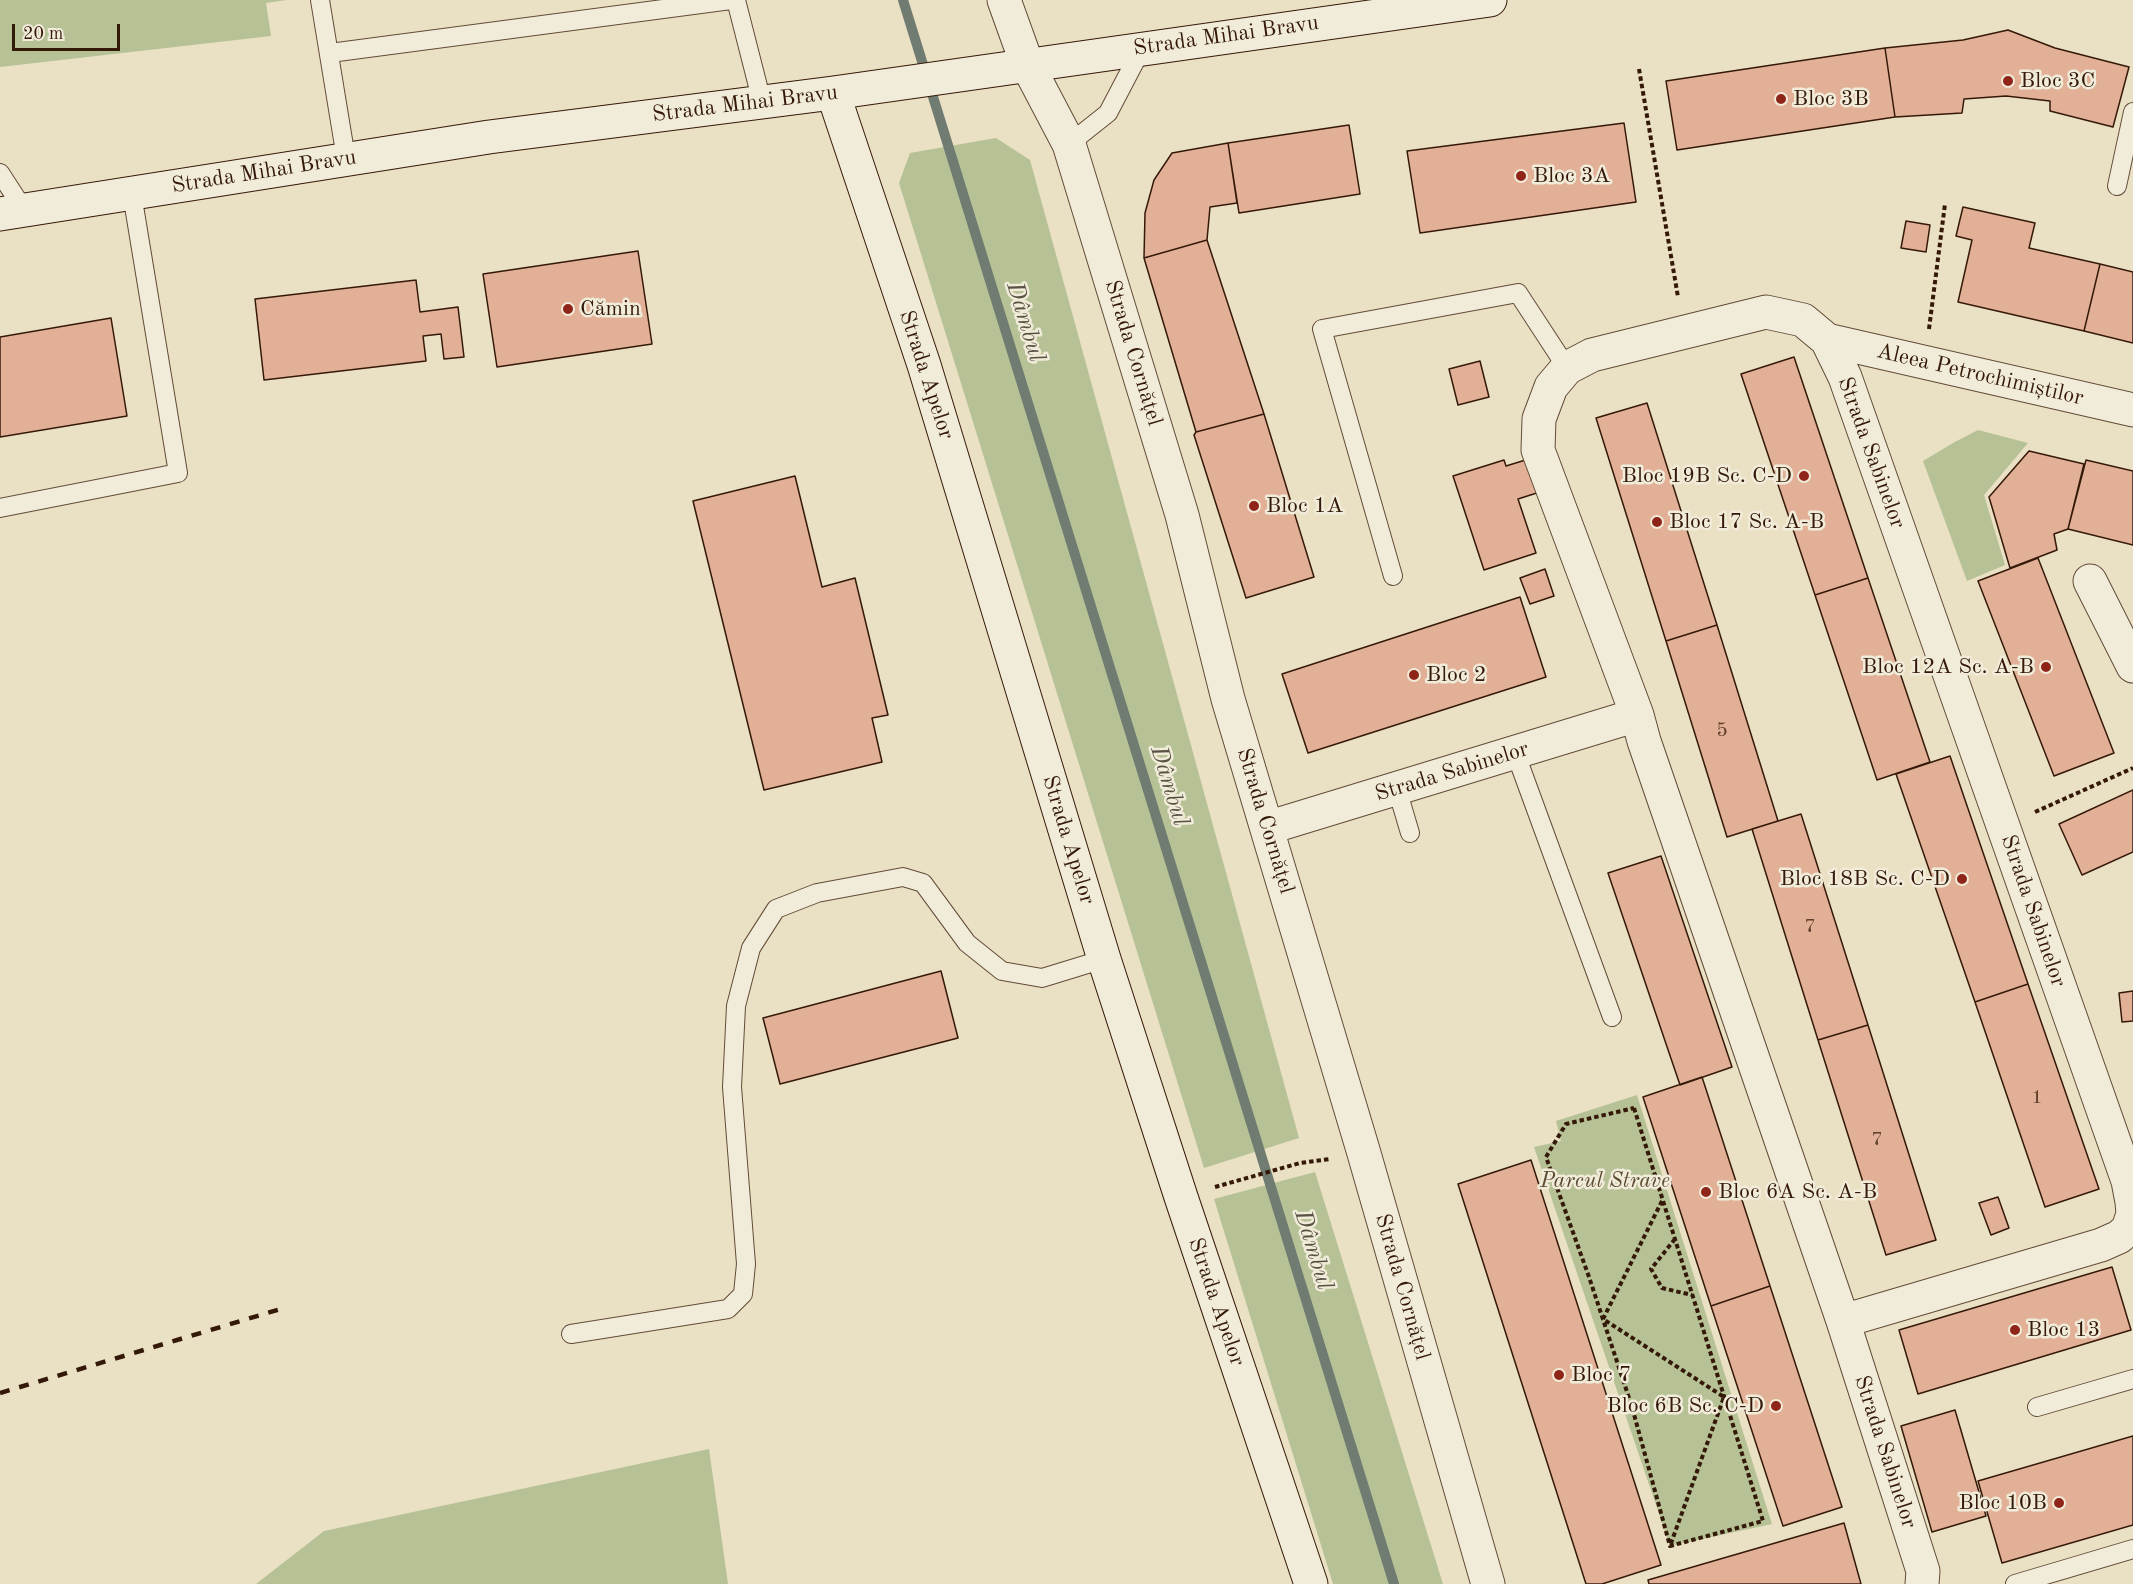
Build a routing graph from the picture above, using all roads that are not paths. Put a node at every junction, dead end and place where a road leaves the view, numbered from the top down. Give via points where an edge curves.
1 (320, 0) edge
2 (734, 0) edge
3 (1004, 0) edge
4 (1490, 0) edge
5 (1142, 48) junction
6 (330, 53) junction
7 (1027, 64) junction
8 (833, 93) junction
9 (762, 102) junction
10 (2133, 112) edge
11 (1069, 144) junction
12 (346, 158) junction
13 (0, 173) edge
14 (2117, 186) dead end
15 (132, 194) junction
16 (12, 212) edge
17 (1827, 340) junction
18 (1567, 368) junction
19 (2133, 410) edge
20 (0, 508) edge
21 (1393, 576) dead end
22 (2090, 581) dead end
23 (2133, 666) edge
24 (1637, 716) junction
25 (1515, 752) junction
26 (1396, 789) junction
27 (1267, 828) junction
28 (1410, 833) dead end
29 (1104, 959) junction
30 (1612, 1017) dead end
31 (2130, 1180) edge
32 (2130, 1236) edge
33 (1843, 1321) junction
34 (571, 1334) dead end
35 (2133, 1380) edge
36 (2037, 1407) dead end
37 (2133, 1549) edge
38 (1311, 1584) edge
39 (1488, 1584) edge
40 (1922, 1584) edge
41 (2015, 1584) edge

1 - 6 lane
2 - 6 lane
2 - 9 lane
3 - 7 street, Strada Cornățel
4 - 5 street, Strada Mihai Bravu
5 - 7 street, Strada Mihai Bravu
5 - 11 lane via 1108,113
6 - 12 lane
7 - 8 street, Strada Mihai Bravu
7 - 11 street, Strada Cornățel
8 - 9 street, Strada Mihai Bravu
8 - 29 street, Strada Apelor via 924,365
9 - 12 street, Strada Mihai Bravu
10 - 14 lane
11 - 27 street, Strada Cornățel via 1182,515 1228,699
12 - 15 street, Strada Mihai Bravu
13 - 16 lane
15 - 16 street, Strada Mihai Bravu
15 - 20 lane via 178,473
17 - 18 street, Strada Sabinelor via 1803,320 1766,312 1592,355
17 - 19 street, Aleea Petrochimiștilor
17 - 31 street, Strada Sabinelor via 1845,377
18 - 21 lane via 1518,293 1322,329
18 - 24 street, Strada Sabinelor via 1551,387 1539,419 1538,450
22 - 23 street
24 - 25 street, Strada Sabinelor
24 - 33 street, Strada Sabinelor
25 - 26 street, Strada Sabinelor
25 - 30 lane
26 - 27 street, Strada Sabinelor
26 - 28 lane
27 - 39 street, Strada Cornățel
29 - 34 lane via 1042,978 1002,971 967,943 923,883 903,877 818,893 776,909 751,948 736,1006 732,1087 746,1264 743,1294 728,1309
29 - 38 street, Strada Apelor
31 - 32 street, Strada Sabinelor
32 - 33 street, Strada Sabinelor
33 - 40 street, Strada Sabinelor via 1923,1571
35 - 36 lane
37 - 41 lane

